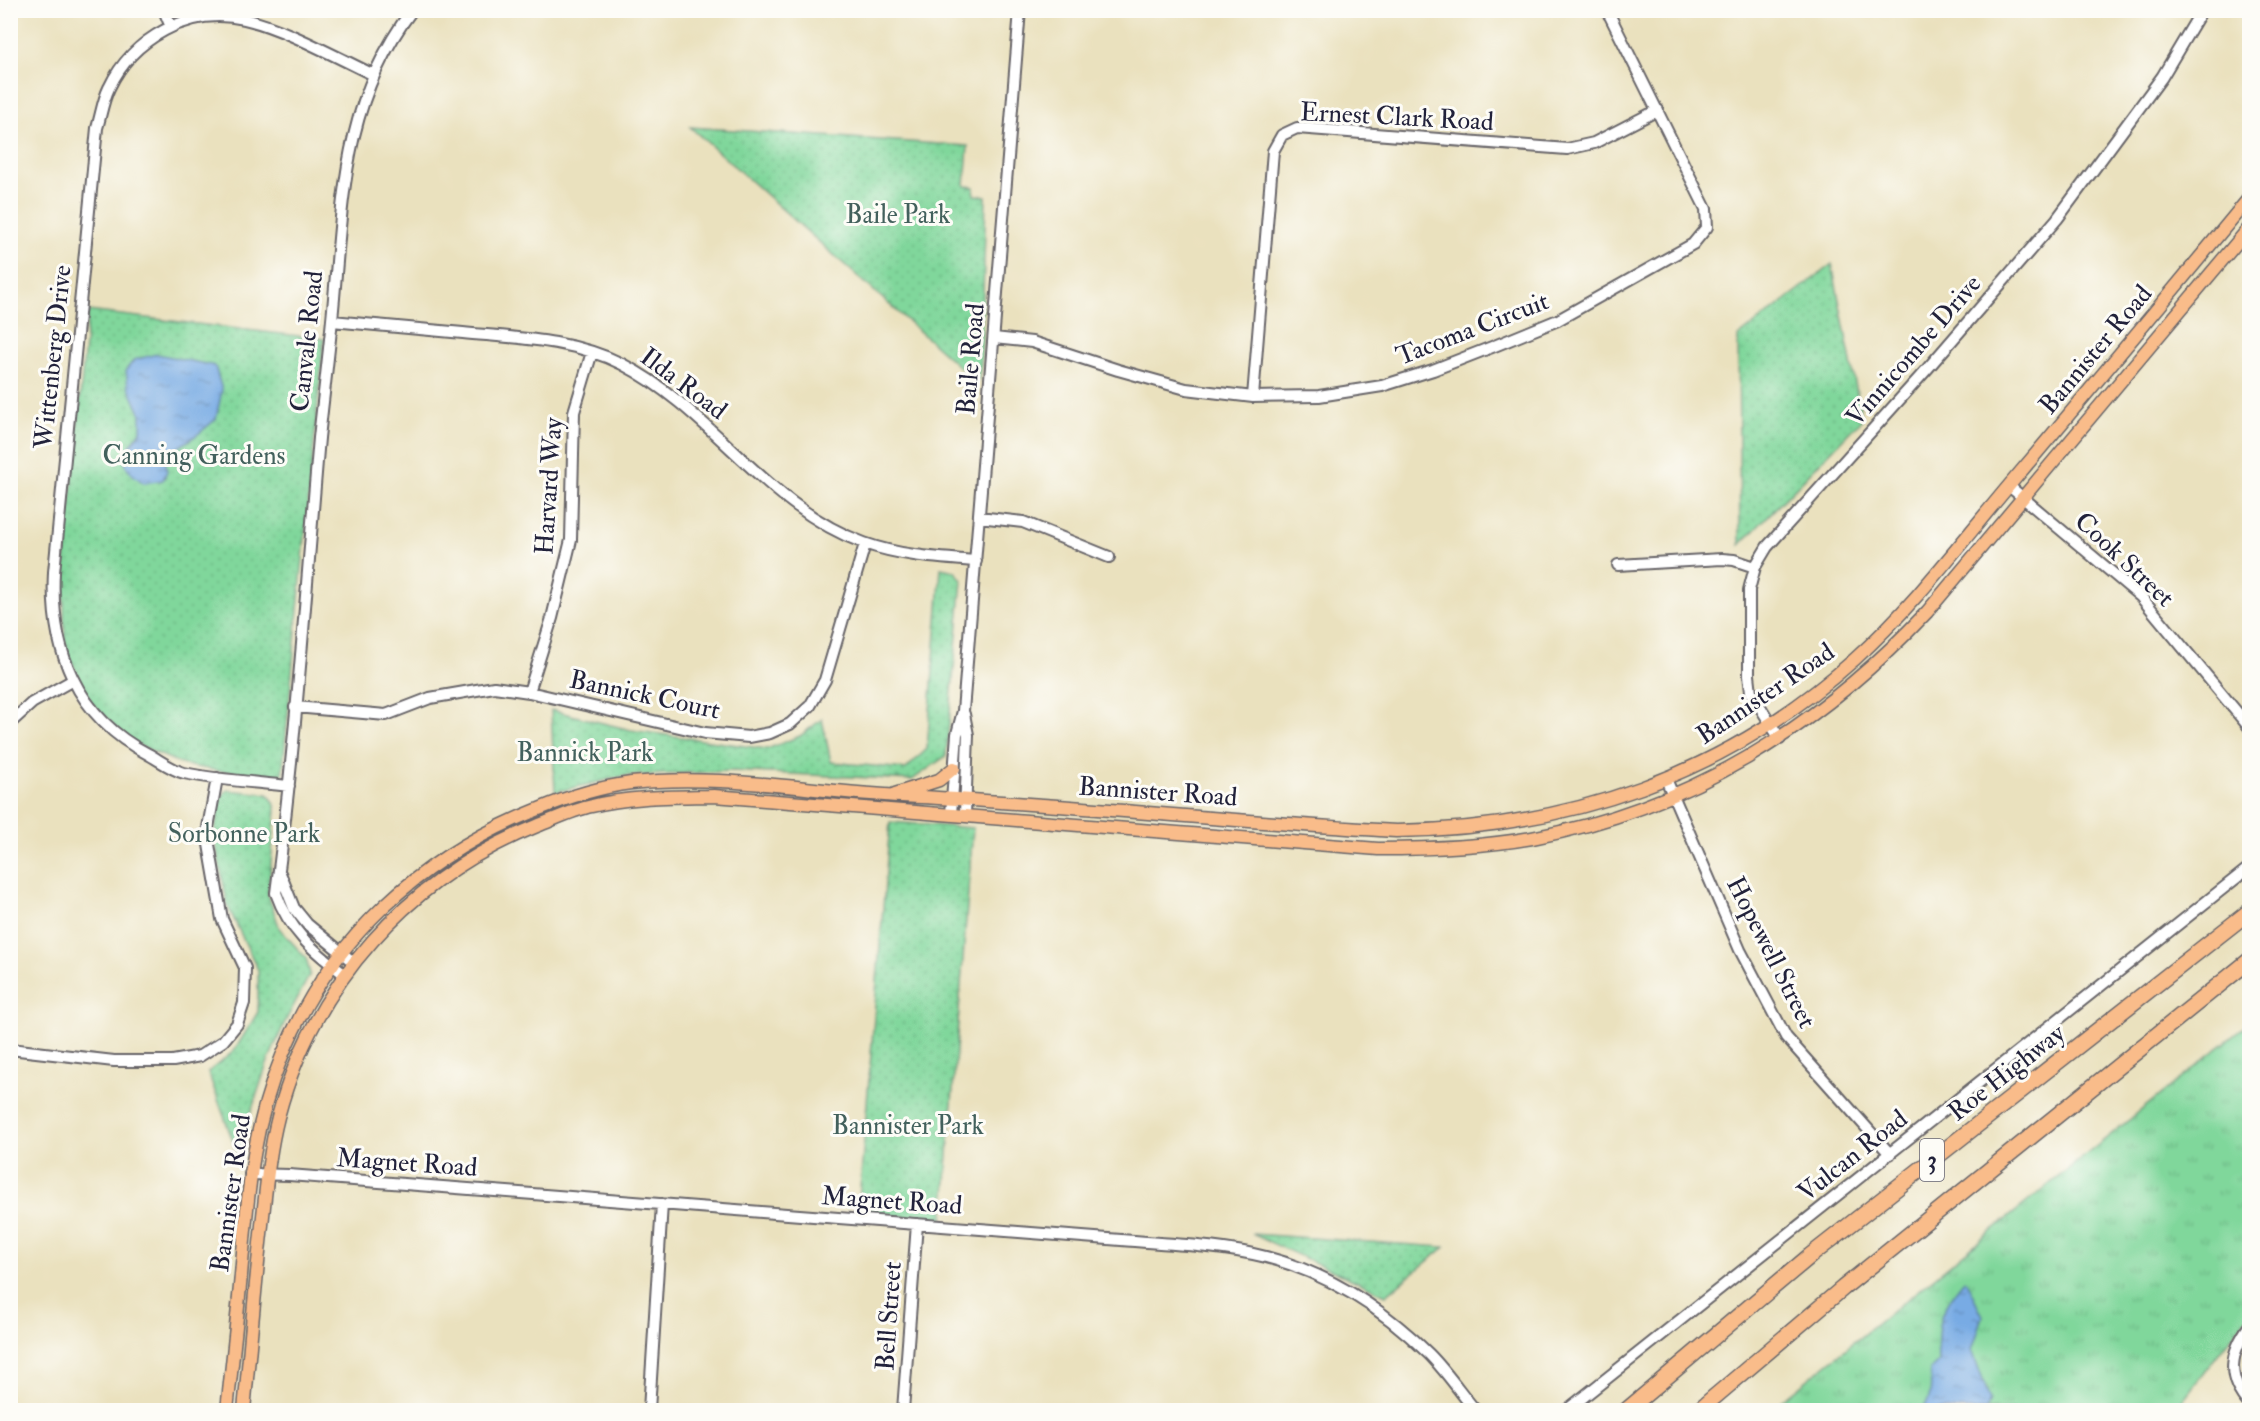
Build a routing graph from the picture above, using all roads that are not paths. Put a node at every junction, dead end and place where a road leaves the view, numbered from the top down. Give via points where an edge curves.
1 (164, 10) edge
2 (412, 10) edge
3 (1020, 10) edge
4 (1605, 10) edge
5 (2202, 10) edge
6 (171, 27) junction
7 (374, 75) junction
8 (1658, 110) junction
9 (2250, 197) edge
10 (2250, 227) edge
11 (332, 321) junction
12 (994, 338) junction
13 (592, 352) junction
14 (1254, 397) junction
15 (2009, 486) junction
16 (2022, 498) junction
17 (979, 517) junction
18 (865, 544) junction
19 (1109, 556) dead end
20 (976, 561) junction
21 (1618, 565) dead end
22 (1755, 567) junction
23 (73, 680) junction
24 (529, 692) junction
25 (295, 707) junction
26 (963, 711) junction
27 (10, 723) edge
28 (1770, 723) junction
29 (2250, 728) edge
30 (1780, 739) junction
31 (954, 768) junction
32 (217, 778) junction
33 (1666, 779) junction
34 (289, 786) junction
35 (1673, 795) junction
36 (891, 796) junction
37 (952, 799) junction
38 (966, 799) junction
39 (951, 814) junction
40 (965, 815) junction
41 (2250, 867) edge
42 (279, 870) junction
43 (2250, 911) edge
44 (341, 952) junction
45 (2250, 960) edge
46 (353, 962) junction
47 (331, 964) junction
48 (344, 974) junction
49 (10, 1049) edge
50 (1890, 1154) junction
51 (250, 1174) junction
52 (268, 1174) junction
53 (662, 1204) junction
54 (917, 1224) junction
55 (2250, 1325) edge
56 (2250, 1405) edge
57 (227, 1410) edge
58 (244, 1410) edge
59 (649, 1410) edge
60 (903, 1410) edge
61 (1475, 1410) edge
62 (1567, 1410) edge
63 (1627, 1410) edge
64 (1699, 1410) edge

1 - 6 street
2 - 7 street, Canvale Road
3 - 12 street, Baile Road
4 - 8 street, Tacoma Circuit
5 - 22 street, Vinnicombe Drive via 2162,77 2057,219 1767,547
6 - 7 street, Wittenberg Drive via 218,16 243,19 270,27
6 - 23 street, Wittenberg Drive via 134,51 118,71 107,90 97,128 52,596 59,646
7 - 11 street, Canvale Road via 353,134 346,172
8 - 14 street, Tacoma Circuit via 1706,209 1707,227 1693,244 1558,320 1433,370 1382,386 1319,396
8 - 14 street, Ernest Clark Road via 1594,143 1568,148 1297,128 1282,135 1274,151
9 - 15 main road, Bannister Road
10 - 16 main road, Bannister Road
11 - 13 street, Ilda Road via 535,340
11 - 25 street, Canvale Road
12 - 14 street, Tacoma Circuit via 1032,342 1186,388
12 - 17 street, Baile Road
13 - 18 street, Ilda Road via 645,377 686,407 786,498 825,525
13 - 24 street, Harvard Way via 574,412 571,540
15 - 16 street, Cook Street
15 - 28 main road, Bannister Road via 1892,622 1833,677
16 - 29 street, Cook Street via 2141,597
16 - 30 main road, Bannister Road via 1900,640 1827,705
17 - 19 street via 1023,522
17 - 20 street, Baile Road
18 - 20 street, Ilda Road via 915,555
18 - 24 street, Bannick Court via 825,680 810,706 790,724 770,733 749,737 705,733
20 - 26 street, Baile Road
21 - 22 street via 1722,559
22 - 28 street, Vinnicombe Drive via 1749,590 1749,675 1751,692
23 - 27 street via 32,703
23 - 32 street, Wittenberg Drive via 87,704 127,744 182,772
24 - 25 street, Bannick Court via 479,688 430,698 386,715
25 - 34 street, Canvale Road
26 - 31 street, Baile Road
26 - 38 street, Baile Road via 968,735
28 - 30 street, Vinnicombe Drive
28 - 33 main road, Bannister Road
30 - 35 main road, Bannister Road
31 - 36 main road via 939,780
31 - 37 street, Baile Road
32 - 34 street, Wittenberg Drive
32 - 49 street via 207,833 222,919 245,968 244,1004 237,1024 223,1041 200,1056 173,1061 114,1061
33 - 35 street, Hopewell Street
33 - 38 main road, Bannister Road via 1562,813 1435,831 1350,829
34 - 42 street, Canvale Road
35 - 40 main road, Bannister Road via 1552,834 1420,849 1295,843
35 - 50 street, Hopewell Street via 1740,950 1786,1037
36 - 37 main road, Bannister Road
36 - 44 main road, Bannister Road via 716,780 630,783 588,792 506,822 446,856 401,889
37 - 38 main road, Bannister Road
37 - 39 street, Baile Road
38 - 40 street, Baile Road
39 - 40 main road, Bannister Road
39 - 46 main road, Bannister Road via 714,796 632,799 591,806 513,836 453,870 395,916
41 - 50 street, Vulcan Road
42 - 44 street, Canvale Road via 294,908
42 - 47 street, Canvale Road via 276,893 283,913 297,933
43 - 63 highway, Roe Highway / 3 via 1810,1256
44 - 46 street, Canvale Road
44 - 47 main road, Bannister Road
45 - 64 highway, 3 via 1843,1288
46 - 48 main road, Bannister Road
47 - 48 street, Canvale Road
47 - 51 main road, Bannister Road via 281,1057 262,1114
48 - 52 main road, Bannister Road via 294,1066 277,1120
50 - 62 street, Vulcan Road
51 - 52 street, Magnet Road
51 - 57 main road, Bannister Road
52 - 53 street, Magnet Road
52 - 58 main road, Bannister Road
53 - 54 street, Magnet Road
53 - 59 street
54 - 60 street, Bell Street
54 - 61 street, Magnet Road via 1225,1250 1293,1265 1352,1293 1383,1314 1430,1355
55 - 56 street via 2237,1342 2233,1360 2237,1387

